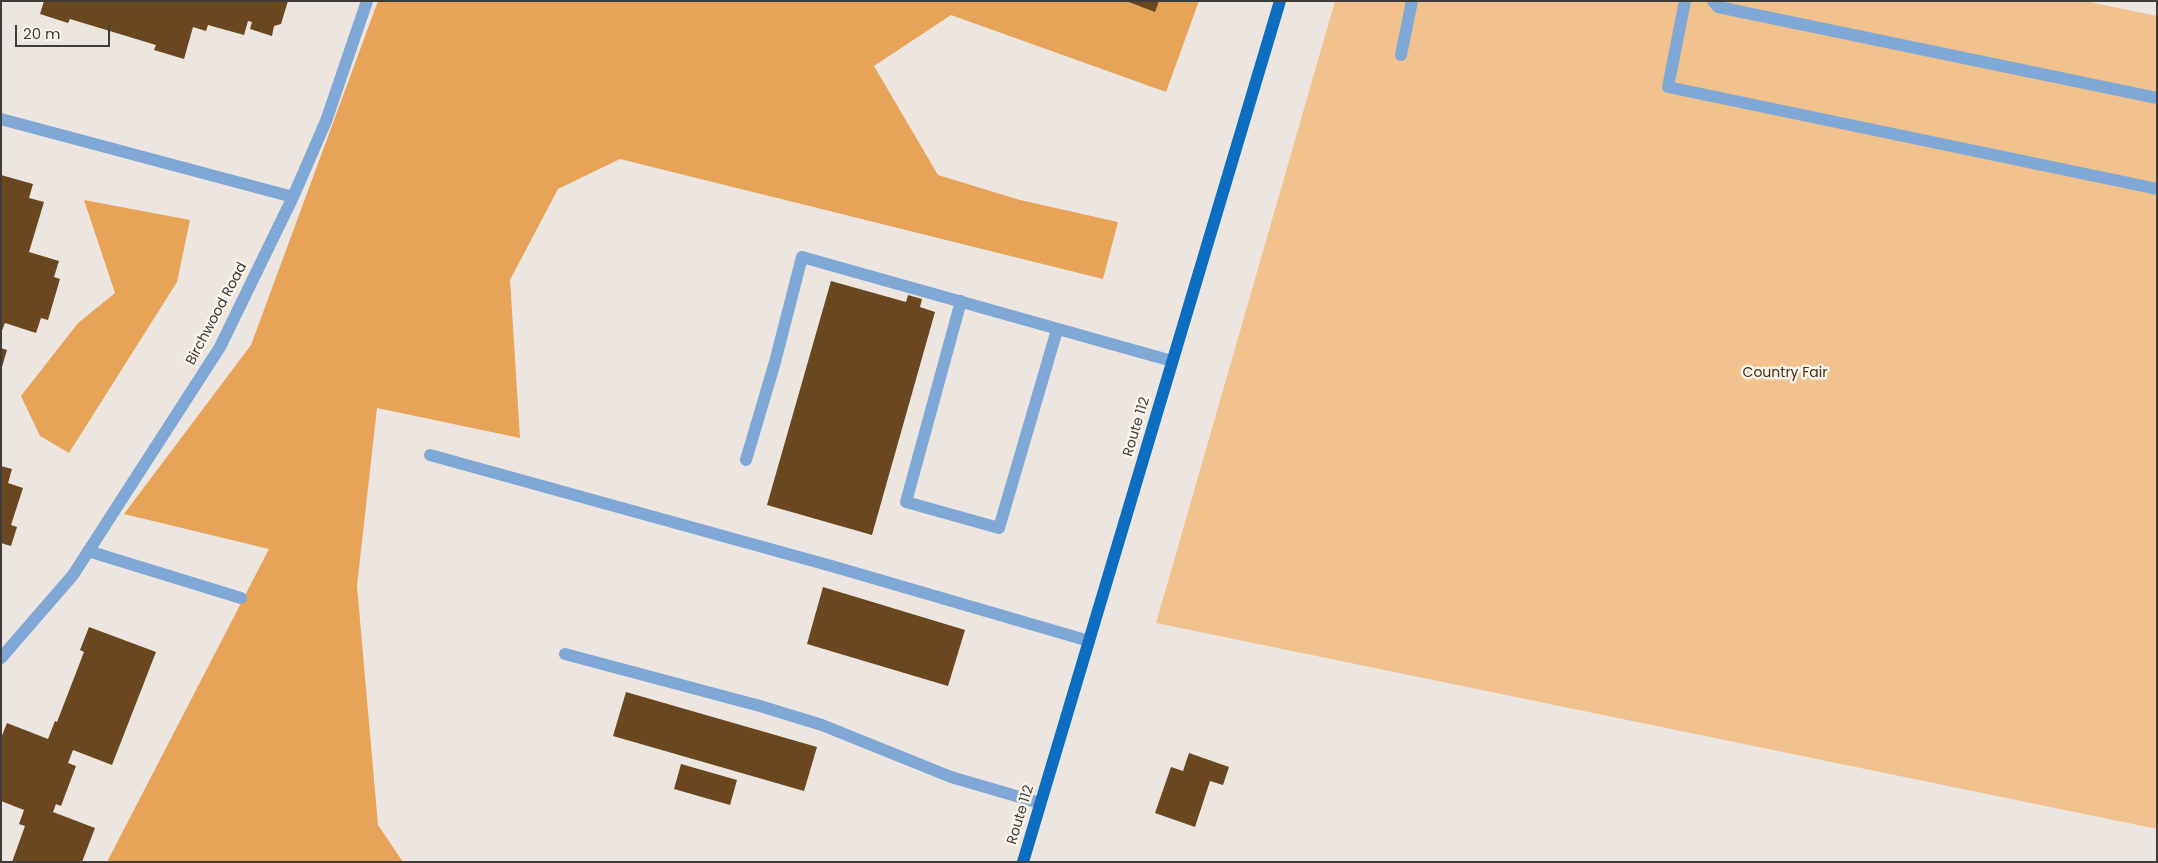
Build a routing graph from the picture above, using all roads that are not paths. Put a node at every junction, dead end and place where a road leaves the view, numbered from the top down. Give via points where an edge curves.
1 (367, 1) edge
2 (1280, 1) edge
3 (1412, 1) edge
4 (1685, 1) edge
5 (1713, 1) edge
6 (1401, 55) dead end
7 (2157, 98) edge
8 (1, 119) edge
9 (2157, 189) edge
10 (293, 197) junction
11 (961, 301) junction
12 (1057, 330) junction
13 (1172, 361) junction
14 (430, 455) dead end
15 (746, 460) dead end
16 (88, 551) junction
17 (241, 598) dead end
18 (1089, 641) junction
19 (565, 654) dead end
20 (1, 658) edge
21 (1040, 803) junction
22 (1023, 862) edge

1 - 10 street, Birchwood Road via 326,121
2 - 13 main road, Route 112
3 - 6 street
4 - 9 street via 1668,87
5 - 7 street via 1718,7
8 - 10 street
10 - 16 street, Birchwood Road via 220,347
11 - 12 street
11 - 12 street via 906,502 999,528
11 - 15 street via 802,257 776,362
12 - 13 street
13 - 18 main road, Route 112
14 - 18 street via 835,566
16 - 17 street
16 - 20 street, Birchwood Road via 73,575
18 - 21 main road, Route 112
19 - 21 street via 822,725 951,777
21 - 22 main road, Route 112

